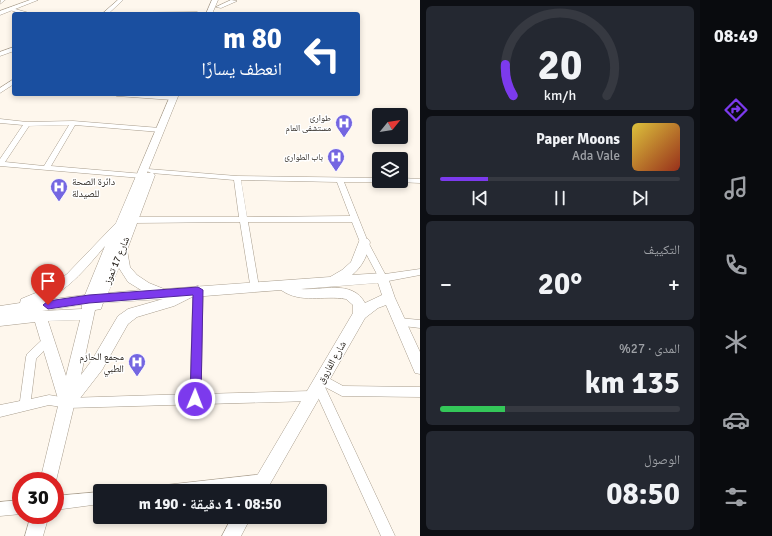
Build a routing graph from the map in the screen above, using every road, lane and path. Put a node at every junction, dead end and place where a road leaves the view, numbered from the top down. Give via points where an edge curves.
1 (35, 0) edge
2 (121, 0) edge
3 (215, 0) edge
4 (222, 0) edge
5 (234, 1) edge
6 (219, 6) junction
7 (12, 8) junction
8 (1, 11) edge
9 (22, 12) edge
10 (106, 12) edge
11 (210, 12) edge
12 (217, 12) edge
13 (12, 50) edge
14 (0, 54) edge
15 (12, 82) edge
16 (7, 86) junction
17 (12, 86) edge
18 (0, 91) edge
19 (176, 96) edge
20 (176, 96) edge
21 (0, 121) edge
22 (73, 123) junction
23 (27, 124) junction
24 (160, 130) junction
25 (0, 164) edge
26 (46, 168) junction
27 (151, 171) junction
28 (141, 176) junction
29 (237, 178) junction
30 (340, 180) junction
31 (372, 180) edge
32 (408, 180) edge
33 (420, 181) edge
34 (243, 219) junction
35 (355, 219) junction
36 (128, 220) junction
37 (364, 242) junction
38 (122, 248) junction
39 (420, 272) edge
40 (383, 278) junction
41 (332, 282) junction
42 (283, 285) junction
43 (254, 287) junction
44 (195, 291) junction
45 (162, 293) junction
46 (389, 298) junction
47 (92, 304) junction
48 (2, 314) edge
49 (360, 314) junction
50 (40, 316) junction
51 (399, 322) junction
52 (420, 324) edge
53 (48, 341) junction
54 (420, 368) edge
55 (317, 386) junction
56 (420, 392) edge
57 (195, 399) junction
58 (67, 403) junction
59 (25, 405) junction
60 (0, 411) edge
61 (50, 472) edge
62 (261, 484) edge
63 (93, 499) edge
64 (64, 502) edge
65 (12, 508) edge
66 (0, 509) edge
67 (37, 524) edge
68 (238, 524) edge
69 (34, 536) edge
70 (231, 536) edge
71 (388, 536) edge

1 - 7 main road
2 - 10 street
3 - 11 main road
4 - 6 main road
5 - 6 main road
6 - 12 main road
7 - 8 main road
7 - 9 street
13 - 14 street
15 - 16 street
16 - 17 street
16 - 18 street
19 - 24 main road, شارع 17 تموز
20 - 27 main road, شارع 17 تموز
21 - 23 street
22 - 23 street
22 - 24 street
22 - 26 street
23 - 25 street
24 - 28 main road, شارع 17 تموز
25 - 26 street
26 - 28 street
27 - 29 street
27 - 36 main road, شارع 17 تموز
28 - 36 main road, شارع 17 تموز
29 - 30 street
29 - 34 street
30 - 31 street
30 - 35 street
32 - 33 street
34 - 35 street
34 - 36 street
34 - 43 street
35 - 37 street
36 - 38 main road, شارع 17 تموز
36 - 47 main road, شارع 17 تموز
36 - 48 main road via 71,277 35,300
37 - 40 street
37 - 41 main road via 362,254 356,265
38 - 45 main road via 122,261 126,273 133,280
38 - 47 main road, شارع 17 تموز
39 - 40 street
40 - 41 main road
40 - 46 main road
41 - 42 main road
42 - 43 main road
42 - 49 main road via 303,294 347,293 359,304
43 - 44 main road
44 - 45 main road
44 - 57 street
44 - 58 main road via 133,313 124,320 97,365
45 - 47 main road
46 - 49 main road via 373,304
46 - 51 main road
47 - 48 main road
47 - 50 main road
47 - 58 main road
48 - 50 main road
49 - 55 main road, شارع الفاروق
50 - 53 main road
51 - 52 street
51 - 54 main road
53 - 58 main road
53 - 59 street via 31,357
55 - 56 street via 342,391
55 - 57 street
55 - 62 main road, شارع الفاروق
55 - 71 street
57 - 58 street
58 - 59 street via 49,400
58 - 61 main road
59 - 60 street
63 - 64 street
65 - 66 street
67 - 69 main road
68 - 70 main road

